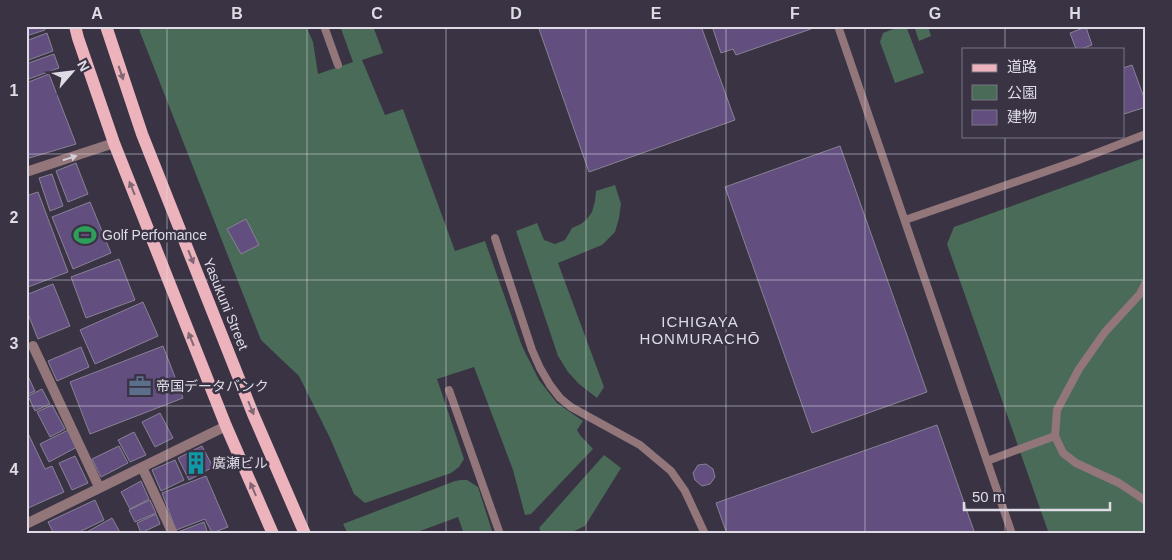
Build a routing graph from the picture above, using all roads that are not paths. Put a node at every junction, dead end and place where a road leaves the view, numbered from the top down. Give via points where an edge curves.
1 (75, 26) edge
2 (106, 26) edge
3 (324, 26) edge
4 (838, 26) edge
5 (338, 65) dead end
6 (1146, 134) edge
7 (114, 143) junction
8 (26, 172) edge
9 (905, 220) junction
10 (495, 238) dead end
11 (1146, 282) edge
12 (29, 347) edge
13 (450, 390) dead end
14 (226, 426) junction
15 (1056, 436) junction
16 (987, 460) junction
17 (142, 467) junction
18 (99, 487) junction
19 (1146, 501) edge
20 (26, 524) edge
21 (30, 534) edge
22 (173, 534) edge
23 (273, 534) edge
24 (306, 534) edge
25 (500, 534) edge
26 (705, 534) edge
27 (1012, 534) edge

1 - 7 main road
2 -> 24 main road, Yasukuni Street via 149,152
3 - 5 lane
4 - 9 lane
6 - 9 lane via 1076,162
8 -> 7 street
14 -> 7 main road
9 - 16 lane
10 - 26 lane via 532,350 550,385 571,407 640,445 671,472
11 - 15 lane via 1140,294 1105,332 1079,369 1057,410
12 - 18 street
13 - 25 lane
14 - 17 street
23 -> 14 main road
15 - 16 lane
15 - 19 lane via 1063,453 1076,463 1119,483
16 - 27 lane
17 - 18 street
17 - 22 street
18 - 20 street
20 - 21 street

